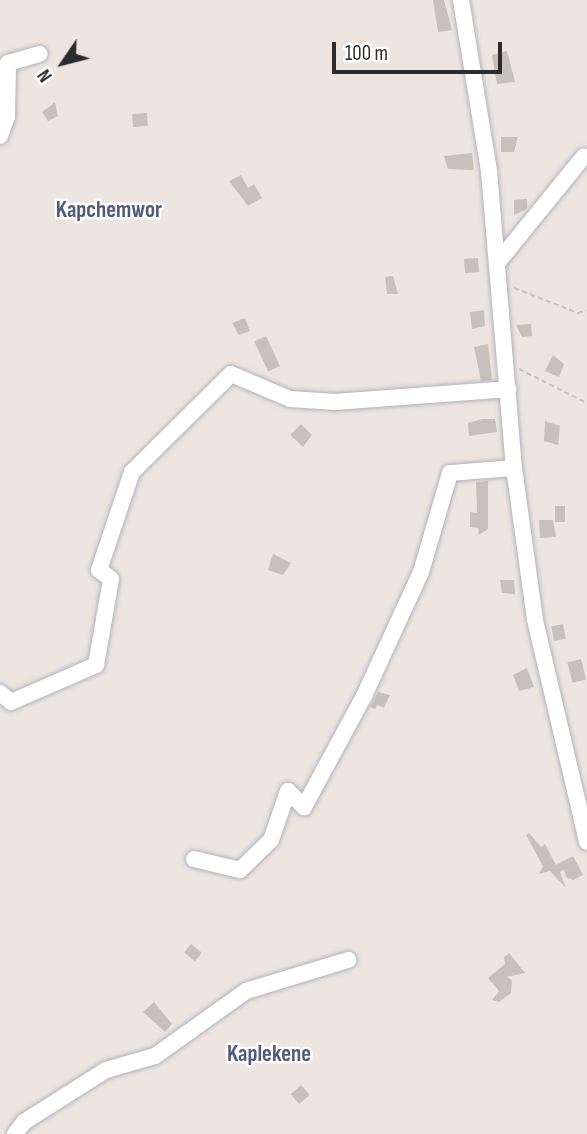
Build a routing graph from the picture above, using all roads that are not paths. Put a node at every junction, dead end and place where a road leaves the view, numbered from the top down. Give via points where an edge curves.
1 (460, 0) edge
2 (40, 54) dead end
3 (0, 136) edge
4 (584, 156) dead end
5 (498, 262) junction
6 (509, 389) junction
7 (514, 468) junction
8 (0, 693) edge
9 (587, 842) edge
10 (194, 859) dead end
11 (348, 960) dead end
12 (15, 1134) edge

1 - 5 street via 481,106
2 - 3 street via 8,63 7,117
4 - 5 street
5 - 6 street
6 - 7 street
6 - 8 street via 336,402 290,399 231,374 132,472 99,570 111,579 96,665 11,702
7 - 9 street via 535,620
7 - 10 street via 450,473 421,572 364,696 304,807 288,791 271,840 240,870
11 - 12 street via 246,991 155,1056 106,1070 24,1122

